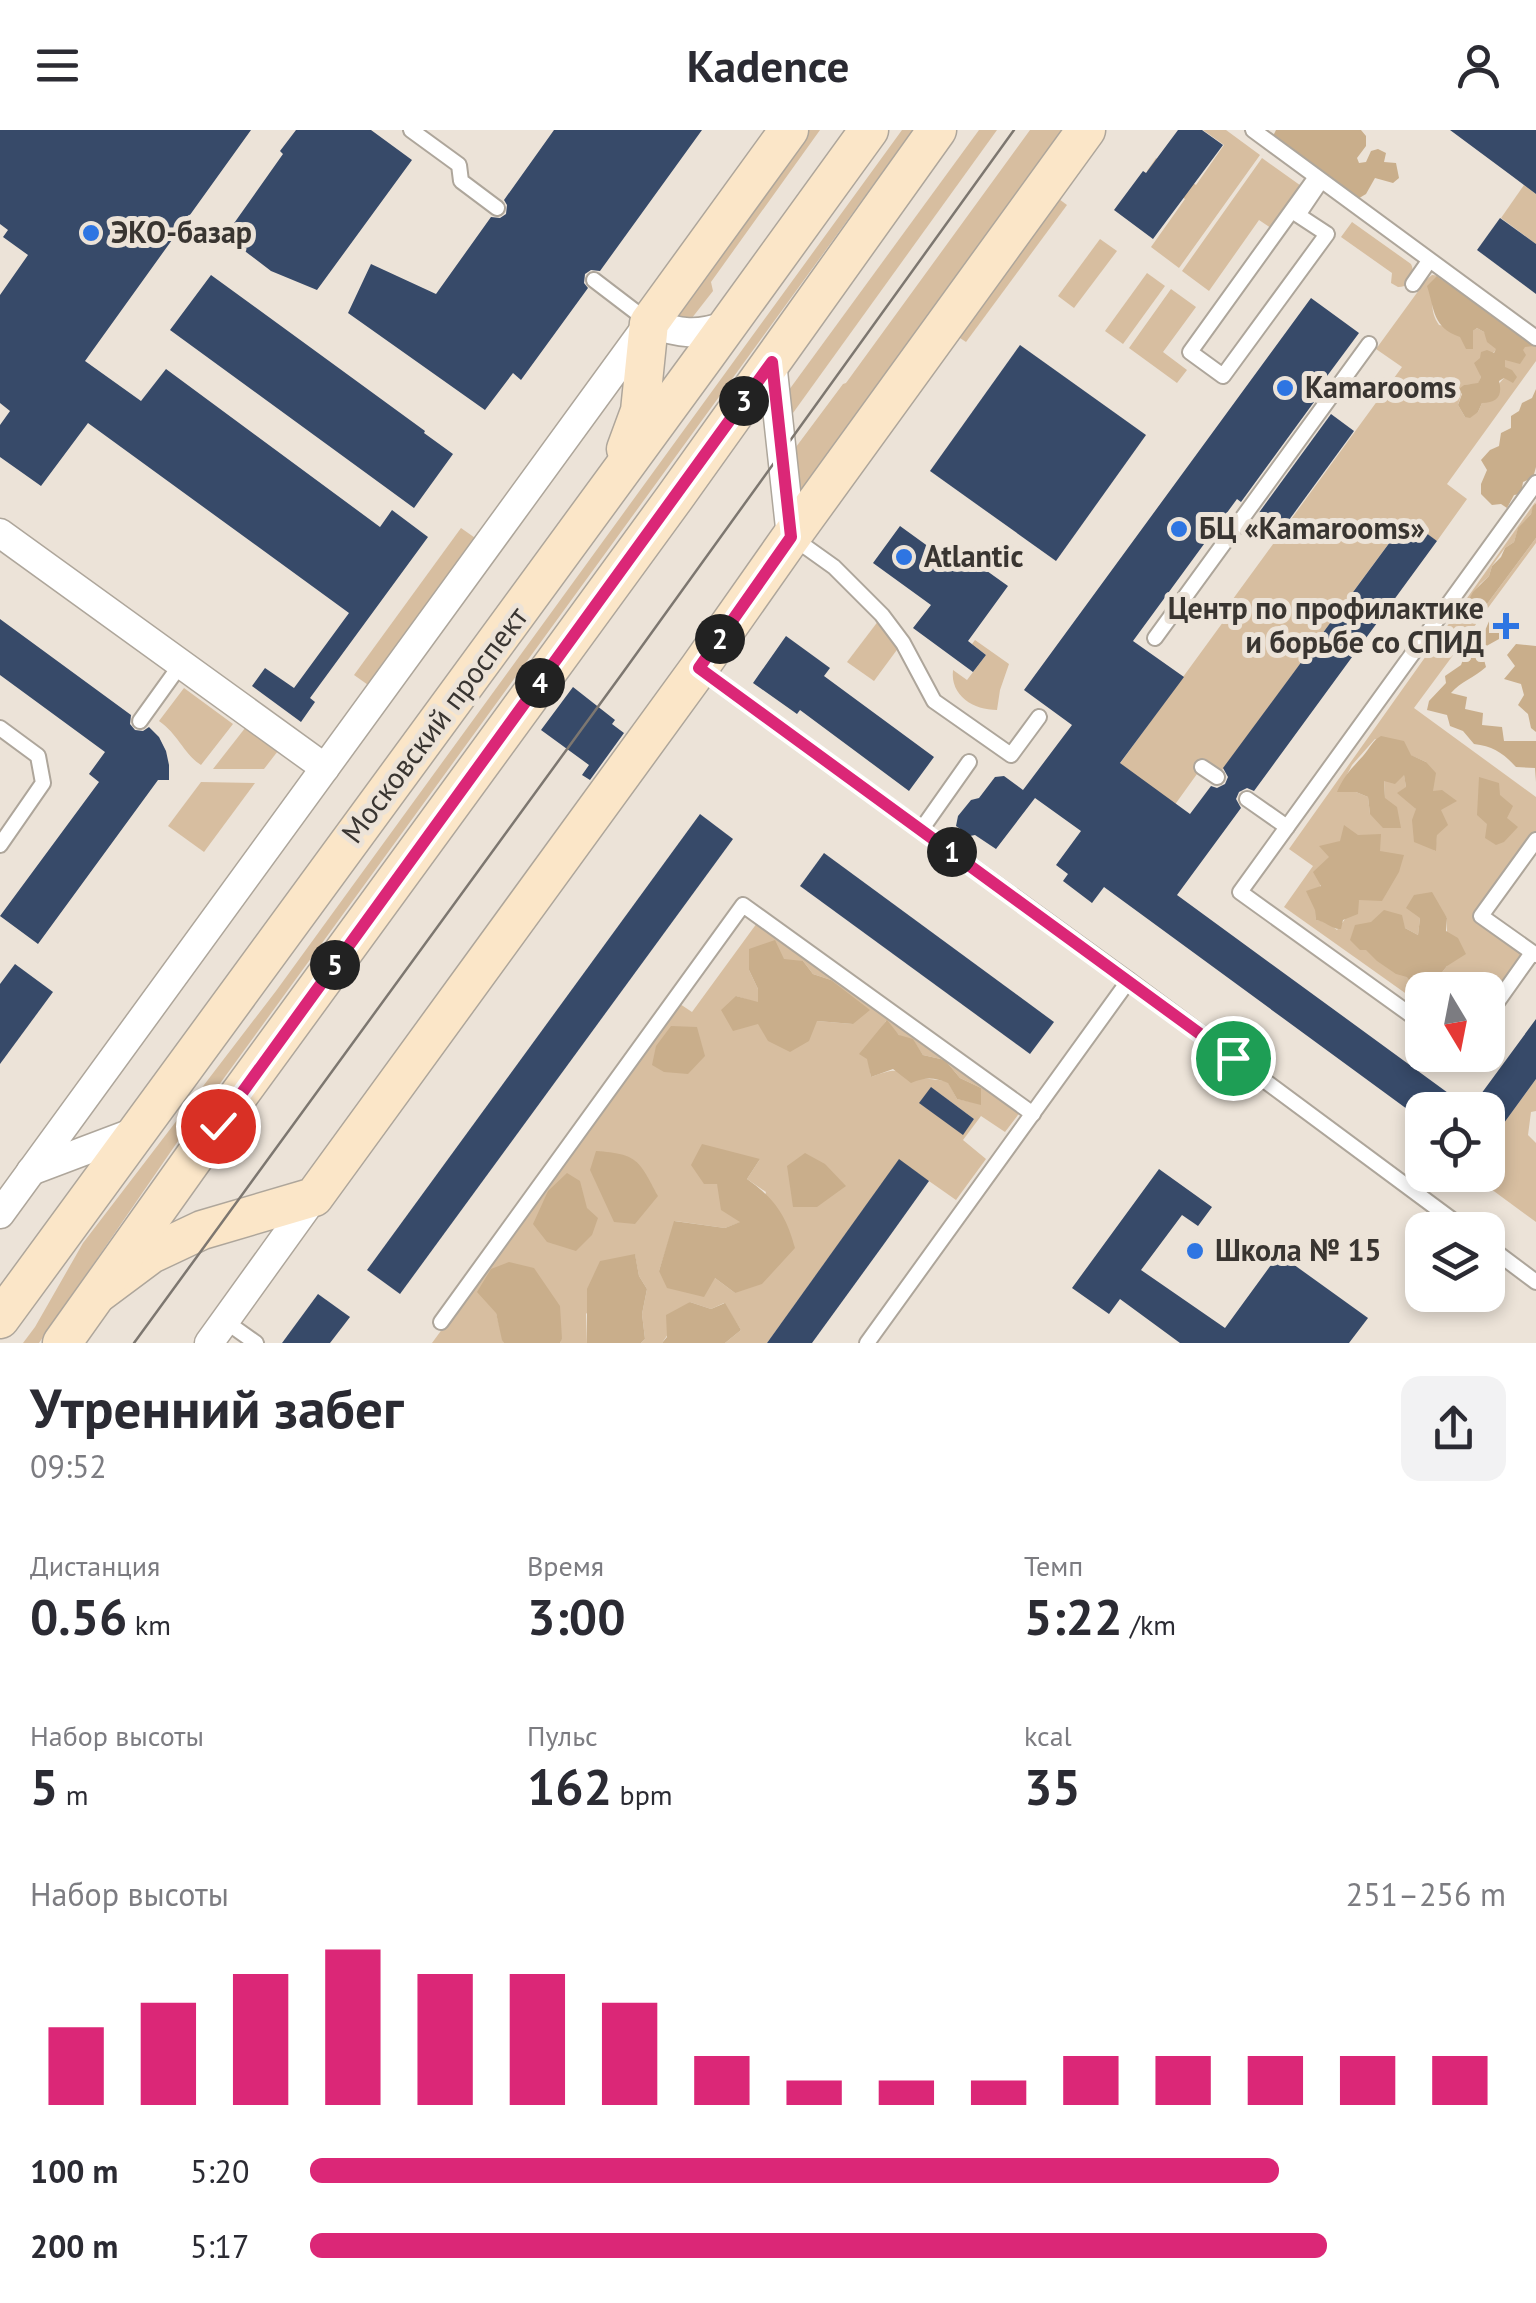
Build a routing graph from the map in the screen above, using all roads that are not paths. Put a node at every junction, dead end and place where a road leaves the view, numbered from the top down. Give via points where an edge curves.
1 (789, 130) edge
2 (870, 130) edge
3 (937, 130) edge
4 (1086, 130) edge
5 (1252, 130) edge
6 (416, 131) edge
7 (1319, 179) junction
8 (498, 208) dead end
9 (1298, 210) junction
10 (1429, 261) junction
11 (594, 280) dead end
12 (1413, 284) dead end
13 (650, 323) junction
14 (728, 325) junction
15 (1536, 338) edge
16 (1369, 344) dead end
17 (772, 362) junction
18 (1536, 483) edge
19 (606, 496) junction
20 (0, 533) edge
21 (791, 537) junction
22 (1155, 638) dead end
23 (181, 664) junction
24 (699, 668) junction
25 (1039, 717) dead end
26 (140, 721) dead end
27 (0, 728) edge
28 (969, 762) dead end
29 (325, 768) junction
30 (1202, 768) dead end
31 (1216, 778) dead end
32 (1247, 799) dead end
33 (1287, 827) junction
34 (921, 830) junction
35 (1536, 840) edge
36 (0, 845) edge
37 (1534, 954) edge
38 (1129, 980) junction
39 (1505, 992) edge
40 (1405, 1011) edge
41 (1033, 1114) junction
42 (137, 1131) junction
43 (31, 1172) junction
44 (314, 1197) junction
45 (1442, 1212) edge
46 (0, 1214) edge
47 (1505, 1259) edge
48 (1536, 1282) edge
49 (100, 1292) junction
50 (0, 1318) edge
51 (441, 1322) dead end
52 (217, 1332) edge
53 (62, 1343) edge
54 (256, 1343) edge
55 (867, 1343) edge

1 - 13 main road
2 - 14 main road, Московский проспект
3 - 17 main road, Московский проспект
4 - 21 main road
5 - 7 lane
6 - 8 lane via 459,165 461,181
7 - 9 lane
7 - 10 lane
9 - 9 lane via 1190,352 1223,376 1327,234
10 - 12 lane
10 - 15 lane
11 - 13 lane
13 - 14 street via 684,334
13 - 19 main road via 640,411
13 - 29 street
14 - 19 main road, Московский проспект
16 - 22 lane
17 - 21 street
17 - 49 main road, Московский проспект
18 - 33 lane
19 - 42 main road, Московский проспект
20 - 23 street
21 - 24 main road
21 - 25 lane via 834,567 882,615 934,701 1011,756
23 - 26 lane
23 - 29 street
24 - 34 lane
24 - 44 main road
27 - 36 lane via 38,756 43,783
28 - 34 lane
29 - 43 street
30 - 31 lane
32 - 33 lane
33 - 40 lane via 1240,892
34 - 38 lane
35 - 37 lane via 1481,916
37 - 39 lane
38 - 41 lane
38 - 45 lane
41 - 51 lane via 743,905
41 - 55 lane
42 - 43 street
42 - 50 main road, Московский проспект
43 - 46 street
44 - 49 main road via 202,1230 151,1254
44 - 52 street
47 - 48 lane
49 - 53 main road, Московский проспект
52 - 54 lane

